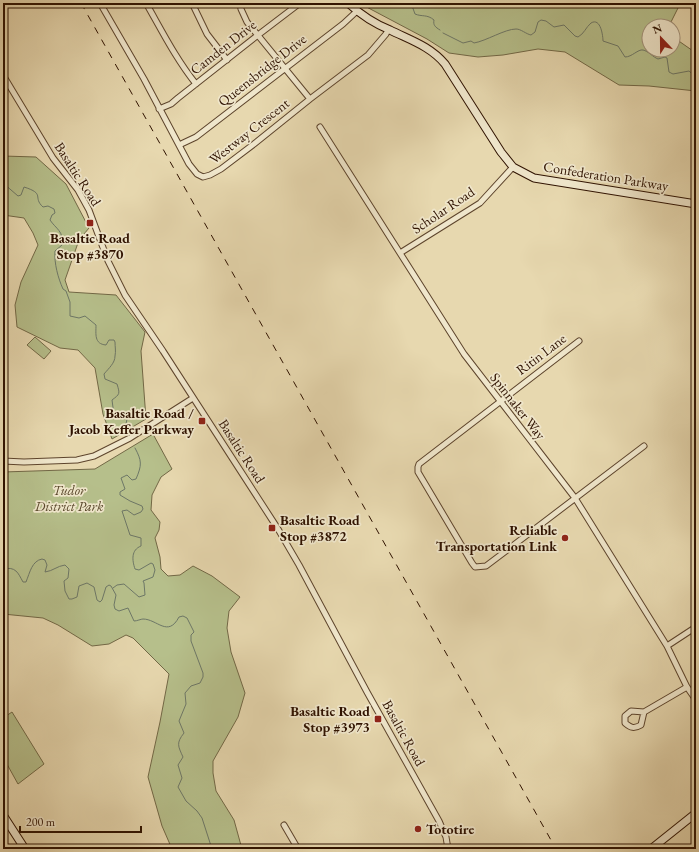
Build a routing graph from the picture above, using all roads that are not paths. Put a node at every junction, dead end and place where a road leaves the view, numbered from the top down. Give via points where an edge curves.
1 (100, 3) edge
2 (146, 3) edge
3 (192, 3) edge
4 (240, 3) edge
5 (299, 3) edge
6 (348, 3) edge
7 (357, 11) junction
8 (388, 30) junction
9 (258, 35) junction
10 (227, 60) junction
11 (285, 68) junction
12 (3, 75) edge
13 (196, 84) junction
14 (310, 99) junction
15 (159, 109) junction
16 (320, 127) dead end
17 (179, 145) junction
18 (513, 167) junction
19 (696, 204) edge
20 (400, 253) junction
21 (579, 341) dead end
22 (193, 398) junction
23 (499, 401) junction
24 (644, 446) dead end
25 (3, 461) edge
26 (575, 498) junction
27 (696, 627) edge
28 (667, 646) junction
29 (688, 687) junction
30 (696, 700) edge
31 (644, 712) dead end
32 (696, 813) edge
33 (3, 815) edge
34 (284, 825) dead end
35 (25, 849) edge
36 (298, 849) edge
37 (448, 849) edge
38 (651, 849) edge

1 - 15 street, Westway Crescent
2 - 13 street via 184,70
3 - 10 street via 207,34
4 - 9 street via 247,22
5 - 9 street, Camden Drive
6 - 7 street, Confederation Parkway
7 - 8 street, Confederation Parkway
7 - 11 street, Queensbridge Drive
8 - 14 street, Westway Crescent via 368,55
8 - 18 street, Confederation Parkway via 437,54
9 - 10 street, Camden Drive
9 - 11 street
10 - 13 street, Camden Drive
11 - 14 street
11 - 17 street, Queensbridge Drive via 196,137
12 - 22 street, Basaltic Road via 53,158 78,190 125,295
13 - 15 street, Camden Drive via 170,104
14 - 17 street, Westway Crescent via 210,175 203,177 197,174
15 - 17 street, Westway Crescent
16 - 20 street, Spinnaker Way
18 - 19 street, Confederation Parkway via 534,178
18 - 20 street, Scholar Road via 480,203
20 - 23 street, Spinnaker Way via 464,354
21 - 23 street, Ritin Lane
22 - 25 street via 130,438 94,456 77,460
22 - 37 street, Basaltic Road via 298,564 439,821
23 - 26 street, Spinnaker Way
23 - 26 street, Ritin Lane via 423,460 418,468 475,567 486,566
24 - 26 street
26 - 28 street, Spinnaker Way
27 - 28 street
28 - 29 street, Spinnaker Way
29 - 30 street, Spinnaker Way
29 - 31 street
32 - 38 street
33 - 35 street
34 - 36 street

